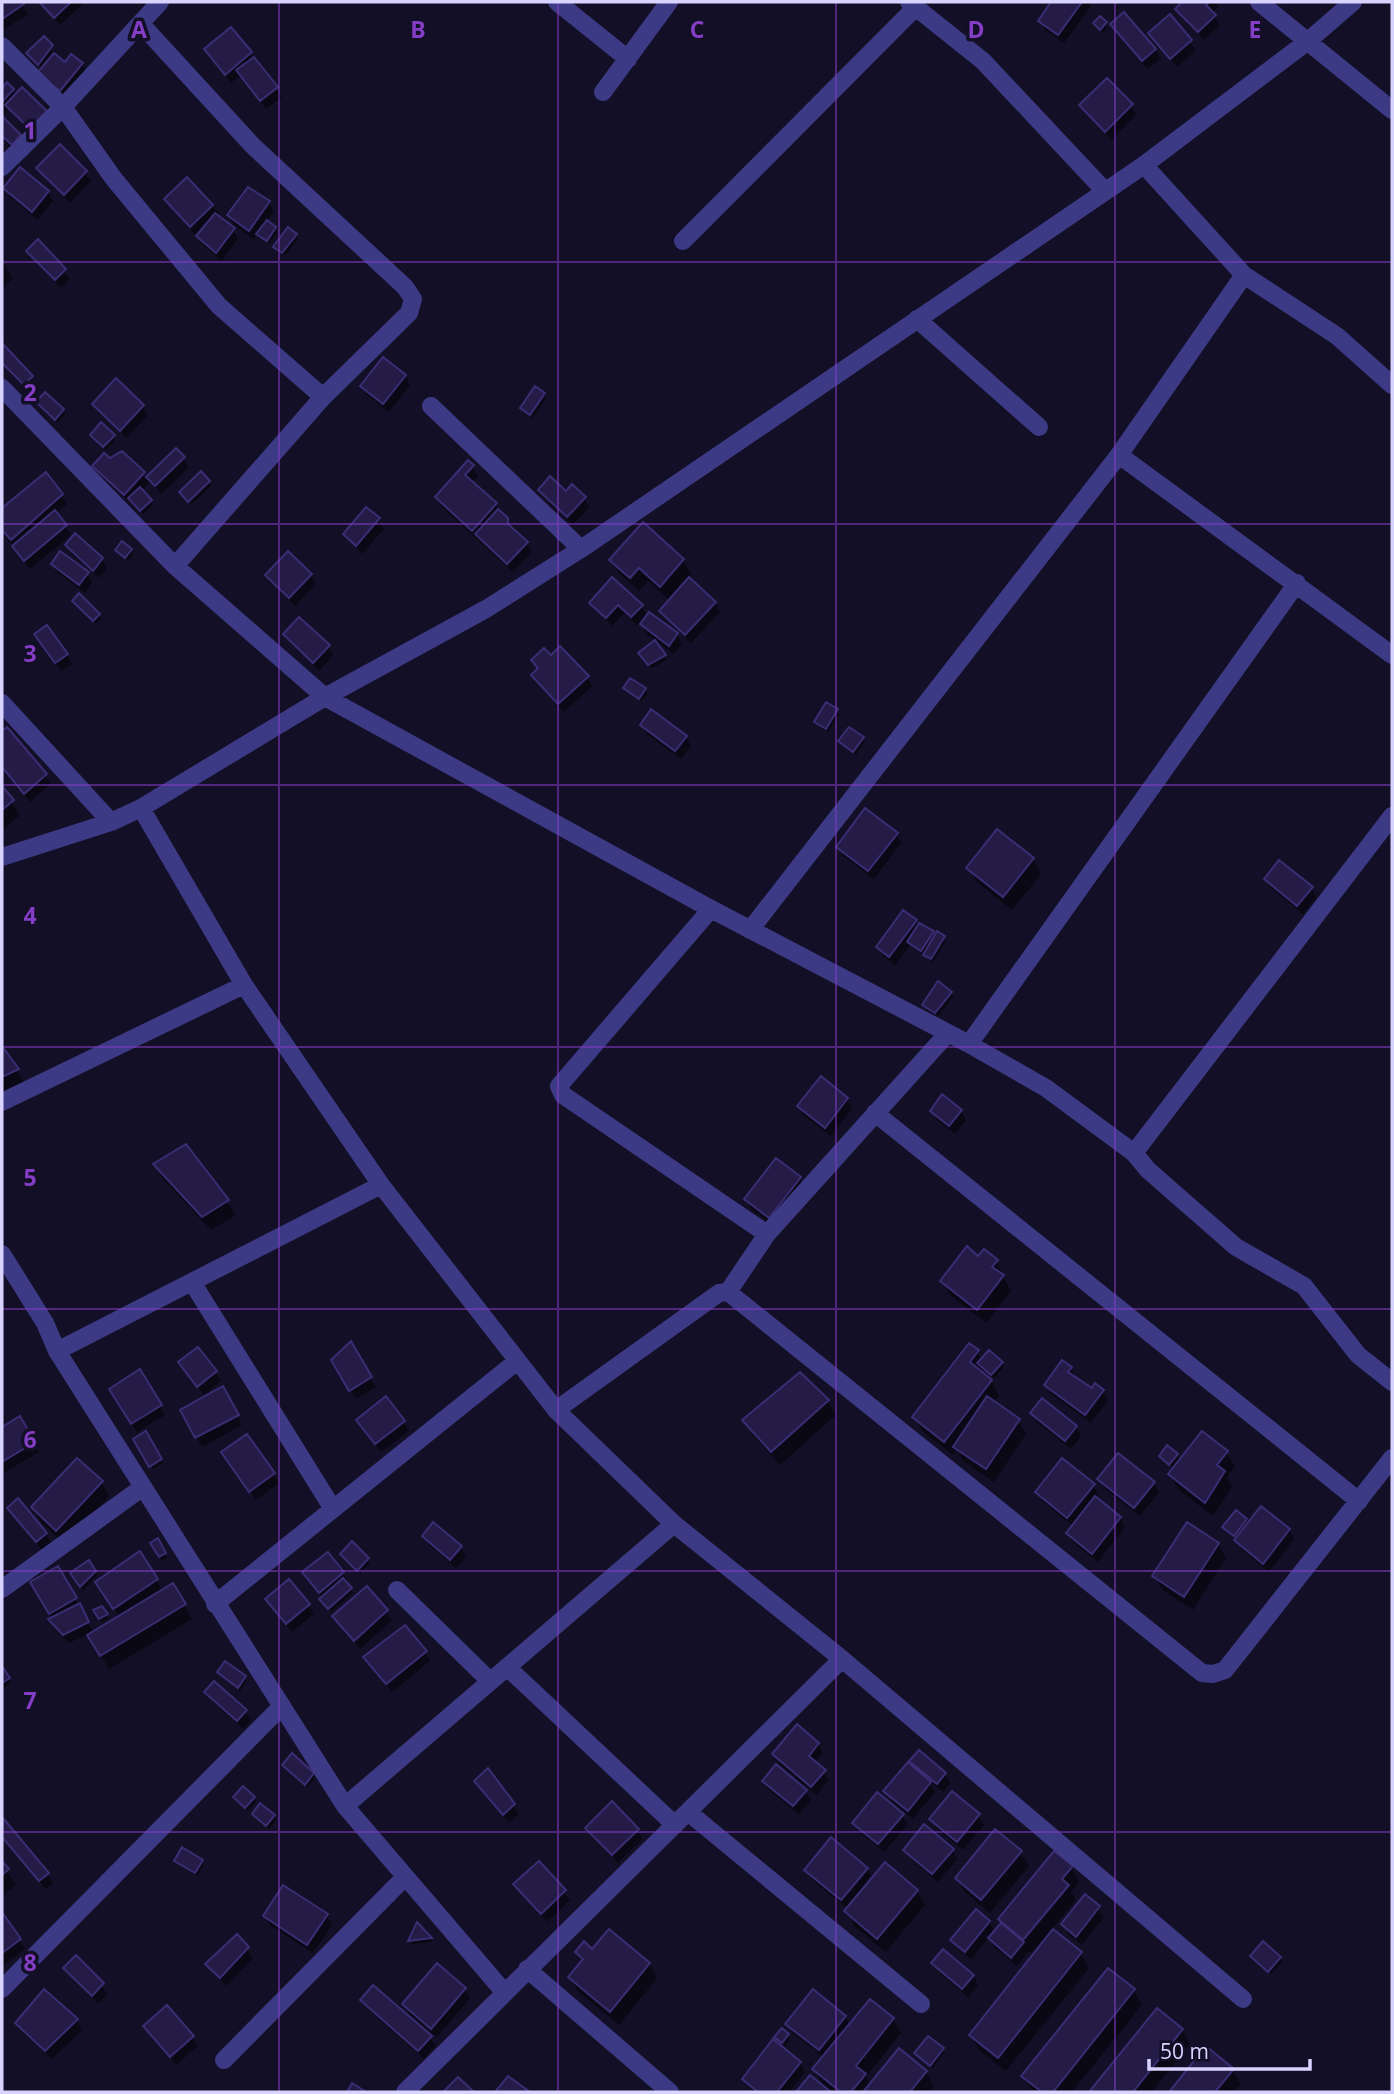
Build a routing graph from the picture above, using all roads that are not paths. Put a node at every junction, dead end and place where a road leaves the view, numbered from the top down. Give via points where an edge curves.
1 (160, 2) edge
2 (557, 2) edge
3 (669, 2) edge
4 (1259, 2) edge
5 (1353, 2) edge
6 (912, 4) edge
7 (141, 24) junction
8 (1308, 41) junction
9 (2, 46) edge
10 (628, 59) junction
11 (603, 92) dead end
12 (64, 107) junction
13 (1392, 110) edge
14 (1144, 165) junction
15 (2, 167) edge
16 (1104, 190) junction
17 (683, 241) dead end
18 (1244, 275) junction
19 (918, 319) junction
20 (1392, 385) edge
21 (2, 388) edge
22 (323, 397) junction
23 (431, 406) dead end
24 (1039, 427) dead end
25 (1119, 455) junction
26 (581, 549) junction
27 (175, 566) junction
28 (1297, 583) junction
29 (1392, 655) edge
30 (325, 696) junction
31 (2, 703) edge
32 (141, 808) junction
33 (1392, 816) edge
34 (111, 822) junction
35 (2, 857) edge
36 (710, 909) junction
37 (750, 930) junction
38 (244, 985) junction
39 (948, 1033) junction
40 (969, 1044) junction
41 (2, 1102) edge
42 (875, 1113) junction
43 (1134, 1153) junction
44 (381, 1185) junction
45 (767, 1234) junction
46 (2, 1254) edge
47 (192, 1282) junction
48 (728, 1292) junction
49 (57, 1350) junction
50 (516, 1362) junction
51 (1392, 1382) edge
52 (556, 1410) junction
53 (1392, 1458) edge
54 (143, 1486) junction
55 (1359, 1501) junction
56 (333, 1509) junction
57 (674, 1524) junction
58 (2, 1589) edge
59 (397, 1590) dead end
60 (215, 1605) junction
61 (842, 1659) junction
62 (507, 1667) junction
63 (490, 1681) junction
64 (282, 1706) junction
65 (345, 1806) junction
66 (681, 1819) junction
67 (405, 1877) junction
68 (527, 1969) junction
69 (2, 1989) edge
70 (505, 1993) junction
71 (1243, 1999) dead end
72 (921, 2004) dead end
73 (224, 2060) dead end
74 (405, 2092) edge
75 (670, 2092) edge

1 - 7 street
2 - 10 street
3 - 10 street
4 - 8 street
5 - 8 street
6 - 16 street via 983,61
6 - 17 street
7 - 12 street
7 - 22 street via 252,145 413,299 409,313
8 - 13 street
8 - 14 street
9 - 12 street
10 - 11 street
12 - 15 street
12 - 22 street via 114,178 219,306
14 - 16 street
14 - 18 street
16 - 19 street
18 - 20 street via 1337,336
18 - 25 street
19 - 24 street
19 - 26 street
21 - 27 street
22 - 27 street
23 - 26 street
25 - 28 street
25 - 37 street
26 - 30 street via 486,609
27 - 30 street
28 - 29 street
28 - 40 street
30 - 32 street
30 - 36 street
31 - 34 street
32 - 34 street
32 - 38 street
33 - 43 street
34 - 35 street
36 - 37 street
36 - 45 street via 559,1086 563,1095
37 - 39 street
38 - 41 street
38 - 44 street
39 - 40 street
39 - 42 street
40 - 43 street via 1046,1088
42 - 45 street
42 - 55 street
43 - 51 street via 1236,1247 1304,1286 1358,1355
44 - 47 street
44 - 50 street
45 - 48 street
46 - 49 street
47 - 49 street
47 - 56 street
48 - 52 street via 719,1293
48 - 55 street via 1202,1673 1225,1670
49 - 54 street
50 - 52 street
50 - 56 street
52 - 57 street
53 - 55 street
54 - 58 street
54 - 60 street
56 - 60 street
57 - 61 street
57 - 62 street
59 - 63 street
60 - 64 street
61 - 66 street
61 - 71 street
62 - 63 street
62 - 66 street
63 - 65 street
64 - 65 street
64 - 69 street
65 - 67 street
66 - 68 street
66 - 72 street
67 - 70 street
67 - 73 street
68 - 70 street
68 - 75 street
70 - 74 street

